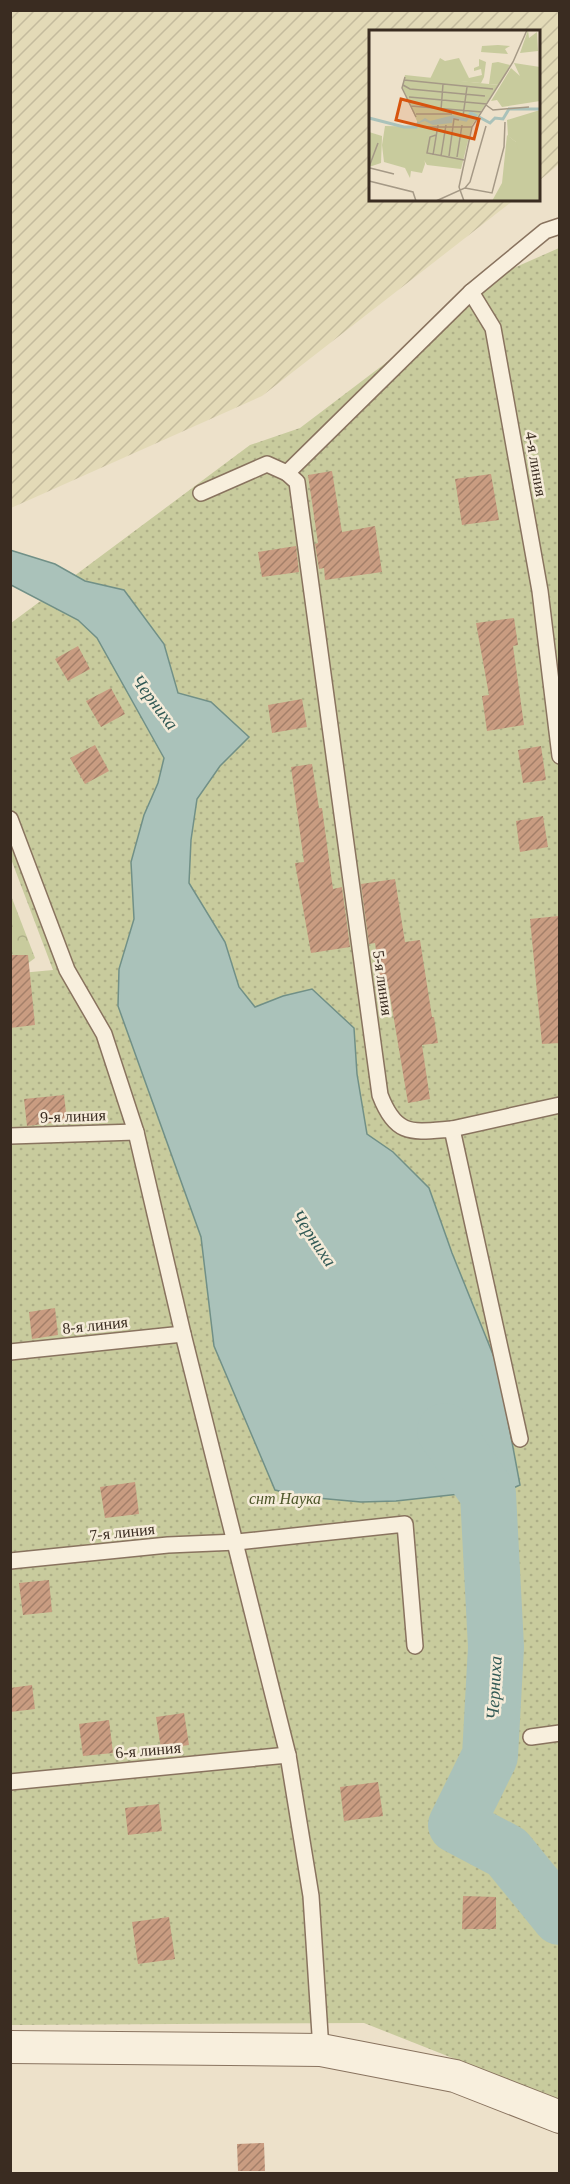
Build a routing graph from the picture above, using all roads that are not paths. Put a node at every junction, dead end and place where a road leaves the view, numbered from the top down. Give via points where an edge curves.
1 (560, 226) edge
2 (471, 292) junction
3 (287, 473) junction
4 (201, 493) dead end
5 (560, 756) edge
6 (10, 819) edge
7 (560, 1105) edge
8 (452, 1129) junction
9 (136, 1132) junction
10 (10, 1136) edge
11 (183, 1334) junction
12 (10, 1352) edge
13 (520, 1439) dead end
14 (237, 1542) junction
15 (10, 1561) edge
16 (415, 1646) dead end
17 (560, 1733) edge
18 (531, 1737) dead end
19 (288, 1755) junction
20 (10, 1782) edge
21 (10, 2046) edge
22 (321, 2050) junction
23 (560, 2117) edge

1 - 2 lane via 545,231
2 - 3 lane
2 - 5 lane, 4-я линия via 493,328 540,591
3 - 4 lane via 267,464
3 - 8 lane, 5-я линия via 297,482 380,1095 393,1122 404,1128 418,1132
6 - 9 lane via 67,970 104,1034
7 - 8 lane, 5-я линия
8 - 13 lane
9 - 10 lane, 9-я линия
9 - 11 lane
11 - 12 lane, 8-я линия
11 - 14 lane
14 - 15 lane, 7-я линия
14 - 16 lane, 7-я линия via 405,1524
14 - 19 lane
17 - 18 lane
19 - 20 lane, 6-я линия
19 - 22 lane via 312,1896
21 - 22 street
22 - 23 street via 456,2076

